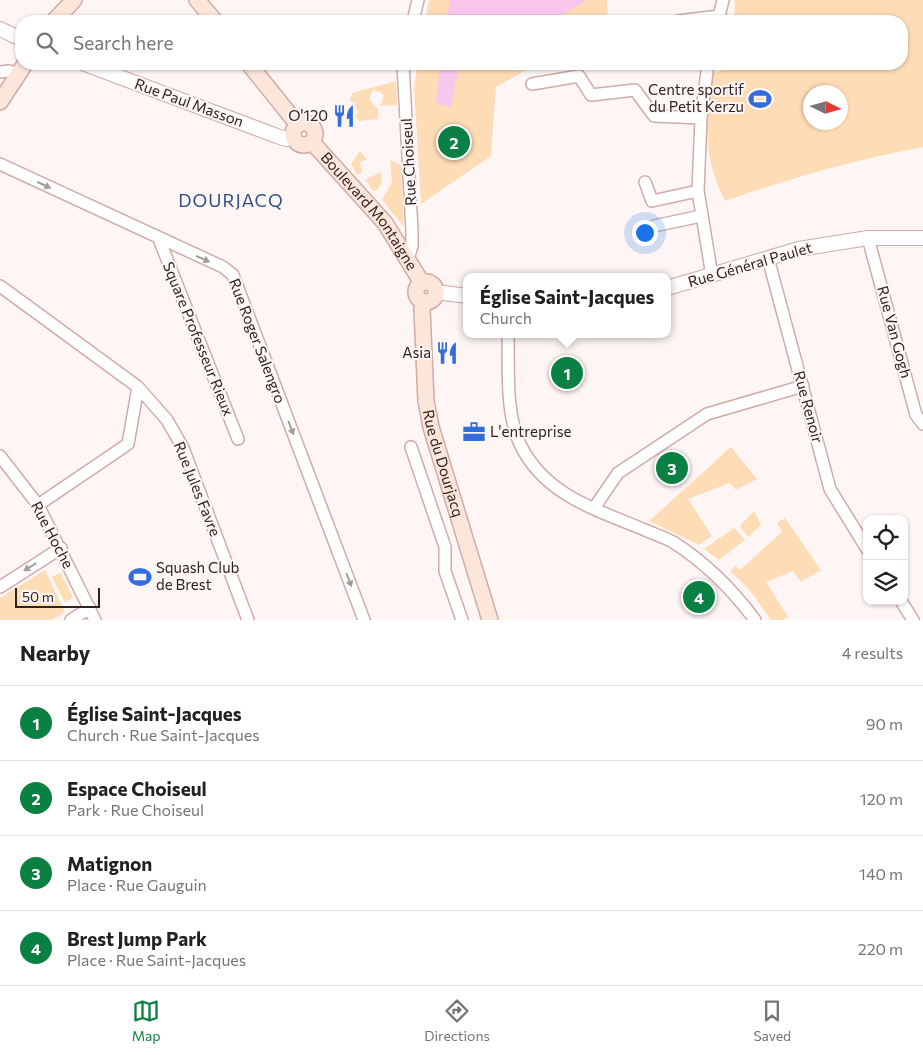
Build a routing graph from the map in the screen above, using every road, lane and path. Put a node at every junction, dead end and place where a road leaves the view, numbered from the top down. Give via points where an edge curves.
1 (74, 0) edge
2 (197, 0) edge
3 (418, 0) edge
4 (723, 0) edge
5 (60, 15) edge
6 (210, 15) edge
7 (414, 15) edge
8 (719, 15) edge
9 (0, 29) edge
10 (15, 36) edge
11 (16, 70) edge
12 (21, 70) edge
13 (101, 70) edge
14 (253, 70) edge
15 (403, 70) edge
16 (707, 70) edge
17 (0, 72) edge
18 (532, 84) dead end
19 (0, 102) edge
20 (701, 118) junction
21 (296, 131) junction
22 (0, 164) edge
23 (645, 182) dead end
24 (698, 191) junction
25 (701, 216) junction
26 (654, 226) dead end
27 (868, 238) junction
28 (923, 238) edge
29 (159, 239) junction
30 (768, 258) junction
31 (408, 259) junction
32 (712, 276) junction
33 (422, 283) junction
34 (0, 286) edge
35 (671, 287) edge
36 (436, 292) junction
37 (463, 295) edge
38 (424, 302) junction
39 (508, 338) edge
40 (802, 386) junction
41 (138, 387) junction
42 (923, 424) edge
43 (238, 439) dead end
44 (410, 447) dead end
45 (0, 456) edge
46 (38, 505) junction
47 (594, 508) junction
48 (863, 543) edge
49 (61, 548) junction
50 (0, 587) edge
51 (904, 605) edge
52 (90, 608) junction
53 (71, 620) edge
54 (95, 620) edge
55 (248, 620) edge
56 (364, 620) edge
57 (462, 620) edge
58 (490, 620) edge
59 (756, 620) edge
60 (913, 620) edge

1 - 5 main road
2 - 6 main road
3 - 7 street
4 - 8 street
9 - 10 street
11 - 17 street
12 - 19 main road
13 - 21 street, Rue Paul Masson via 286,139
14 - 21 main road, Boulevard Montaigne
15 - 31 street, Rue Choiseul via 412,246
16 - 20 street
18 - 20 street via 579,76 591,95 635,90 654,116
20 - 24 street
21 - 31 main road, Boulevard Montaigne via 305,123 311,126 314,132 312,142 385,223
22 -> 29 street, Rue Roger Salengro
23 - 24 street via 652,201
24 - 25 street
25 - 26 street
25 - 32 street
27 - 28 street, Rue Général Paulet
27 - 30 street, Rue Général Paulet via 799,249
27 - 42 street, Rue Van Gogh via 916,414
29 - 43 street, Square Professeur Rieux
29 -> 56 street, Rue Roger Salengro via 223,267 233,275
30 - 32 street, Rue Général Paulet
30 - 40 street, Rue Renoir
31 - 33 main road, Boulevard Montaigne
32 - 35 street, Rue Général Paulet
33 - 36 main road via 431,284
33 - 38 main road via 416,294
34 - 41 street, Rue Jules Favre
36 - 37 street
36 - 38 main road via 430,302
38 - 58 main road, Rue du Dourjacq via 426,401 431,427
39 - 47 street via 512,415 520,443 545,478 569,498
40 - 47 street via 707,414 618,473
40 - 48 street, Rue Renoir via 830,489
41 - 46 street via 128,444
41 - 55 street, Rue Jules Favre via 167,420 183,448
44 - 57 street, Rue du Dourjacq via 445,547 445,571
45 - 46 street, Rue Hoche
46 - 49 street, Rue Hoche
47 - 59 street via 672,542 721,578
49 -> 50 street
49 - 52 street, Rue Hoche
51 - 60 street
52 - 53 street
52 - 54 street, Rue Hoche

